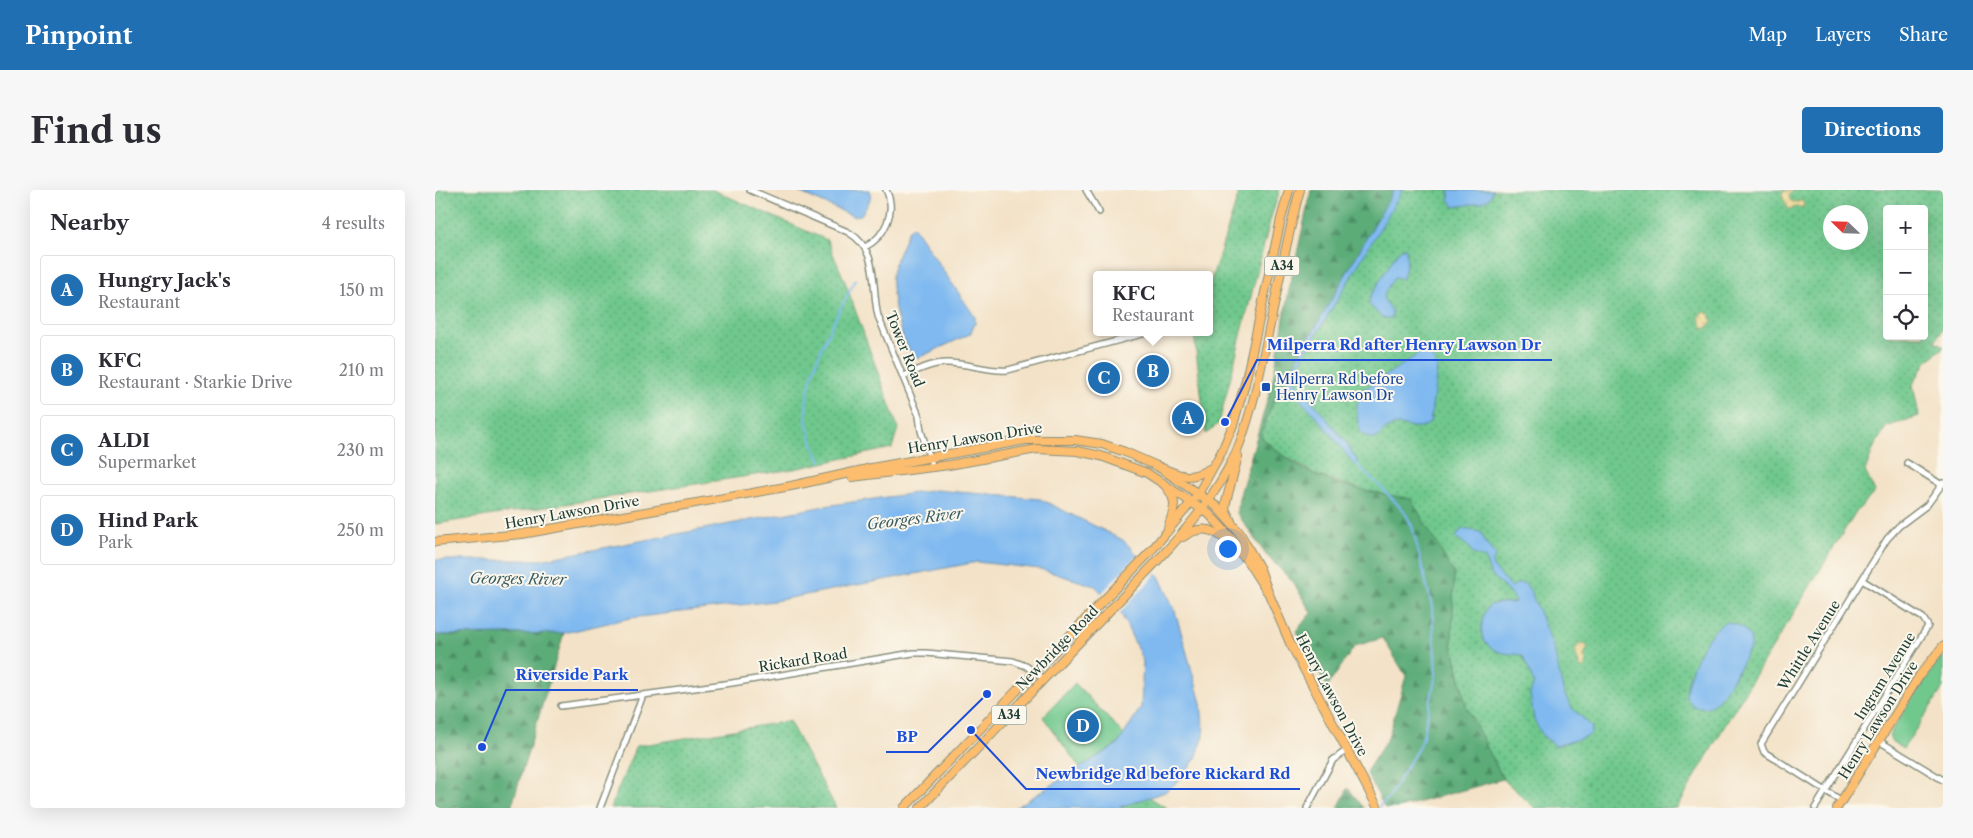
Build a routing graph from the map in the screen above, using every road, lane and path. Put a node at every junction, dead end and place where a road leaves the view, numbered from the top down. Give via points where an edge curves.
1 (750, 190) edge
2 (886, 190) edge
3 (1086, 190) edge
4 (1289, 190) edge
5 (1300, 190) edge
6 (1099, 212) dead end
7 (865, 247) junction
8 (1135, 336) edge
9 (903, 376) junction
10 (1245, 427) junction
11 (931, 458) junction
12 (1907, 463) dead end
13 (1157, 466) junction
14 (1214, 466) junction
15 (933, 468) junction
16 (830, 478) junction
17 (1163, 483) junction
18 (1942, 484) edge
19 (1197, 494) junction
20 (1192, 502) junction
21 (1208, 502) junction
22 (1203, 509) junction
23 (1231, 521) junction
24 (1166, 534) junction
25 (435, 542) edge
26 (1174, 544) junction
27 (1244, 557) junction
28 (1862, 580) junction
29 (1268, 592) junction
30 (1943, 646) edge
31 (1035, 673) junction
32 (1045, 679) junction
33 (643, 695) junction
34 (561, 706) dead end
35 (1879, 740) junction
36 (1347, 750) junction
37 (1943, 780) edge
38 (1826, 791) junction
39 (1842, 801) junction
40 (600, 808) edge
41 (904, 808) edge
42 (920, 808) edge
43 (1307, 808) edge
44 (1378, 808) edge
45 (1815, 808) edge
46 (1837, 808) edge

1 - 7 street via 848,232
2 - 7 street via 891,204 889,217 880,236
3 - 6 street
4 - 14 main road, A34 via 1239,404 1228,438
5 - 10 main road, A34
7 - 9 street, Tower Road via 873,268 878,316
8 - 9 street via 1008,370 946,362
9 - 11 street, Tower Road
10 - 21 main road, A34 via 1235,455
10 - 23 main road via 1225,502
11 - 13 main road, Henry Lawson Drive via 1025,440 1063,439 1115,448
11 - 15 street, Tower Road
11 - 16 main road, Henry Lawson Drive
12 - 18 street, Whittle Avenue
13 - 14 main road via 1190,477
13 - 19 main road, Henry Lawson Drive
14 - 19 main road, A34
15 - 16 main road, Henry Lawson Drive
15 - 17 main road, Henry Lawson Drive via 1051,448 1122,462
16 - 25 main road, Henry Lawson Drive via 522,534
17 - 20 main road, Henry Lawson Drive
17 - 24 main road via 1175,504
18 - 28 street, Whittle Avenue via 1927,505 1891,534
19 - 20 main road, A34
19 - 21 main road, Henry Lawson Drive
20 - 22 main road, Henry Lawson Drive
20 - 24 main road, Newbridge Road / A34
21 - 22 main road, Newbridge Road / A34
21 - 23 main road, Henry Lawson Drive
22 - 26 main road, Newbridge Road / A34
22 - 27 main road, Henry Lawson Drive via 1228,533
23 - 29 main road, Henry Lawson Drive via 1255,557
24 - 31 main road, Newbridge Road / A34
26 - 27 main road via 1194,530 1205,529 1223,537
26 - 32 main road, Newbridge Road / A34
27 - 29 main road, Henry Lawson Drive
28 - 38 street, Whittle Avenue via 1761,744 1764,752
28 - 38 street, Ingram Avenue via 1923,618 1928,626
29 - 36 main road, Henry Lawson Drive via 1290,643
30 - 35 main road, Henry Lawson Drive via 1920,675
31 - 32 street, Rickard Road
31 - 33 street, Rickard Road via 1013,661 926,652
31 - 41 main road, Newbridge Road / A34
32 - 42 main road, Newbridge Road / A34
33 - 34 street, Rickard Road
33 - 40 street
35 - 37 street
35 - 39 main road, Henry Lawson Drive
36 - 43 street via 1333,760
36 - 44 main road, Henry Lawson Drive
38 - 39 street, Whittle Avenue
38 - 45 street, Ingram Avenue
39 - 46 main road, Henry Lawson Drive

